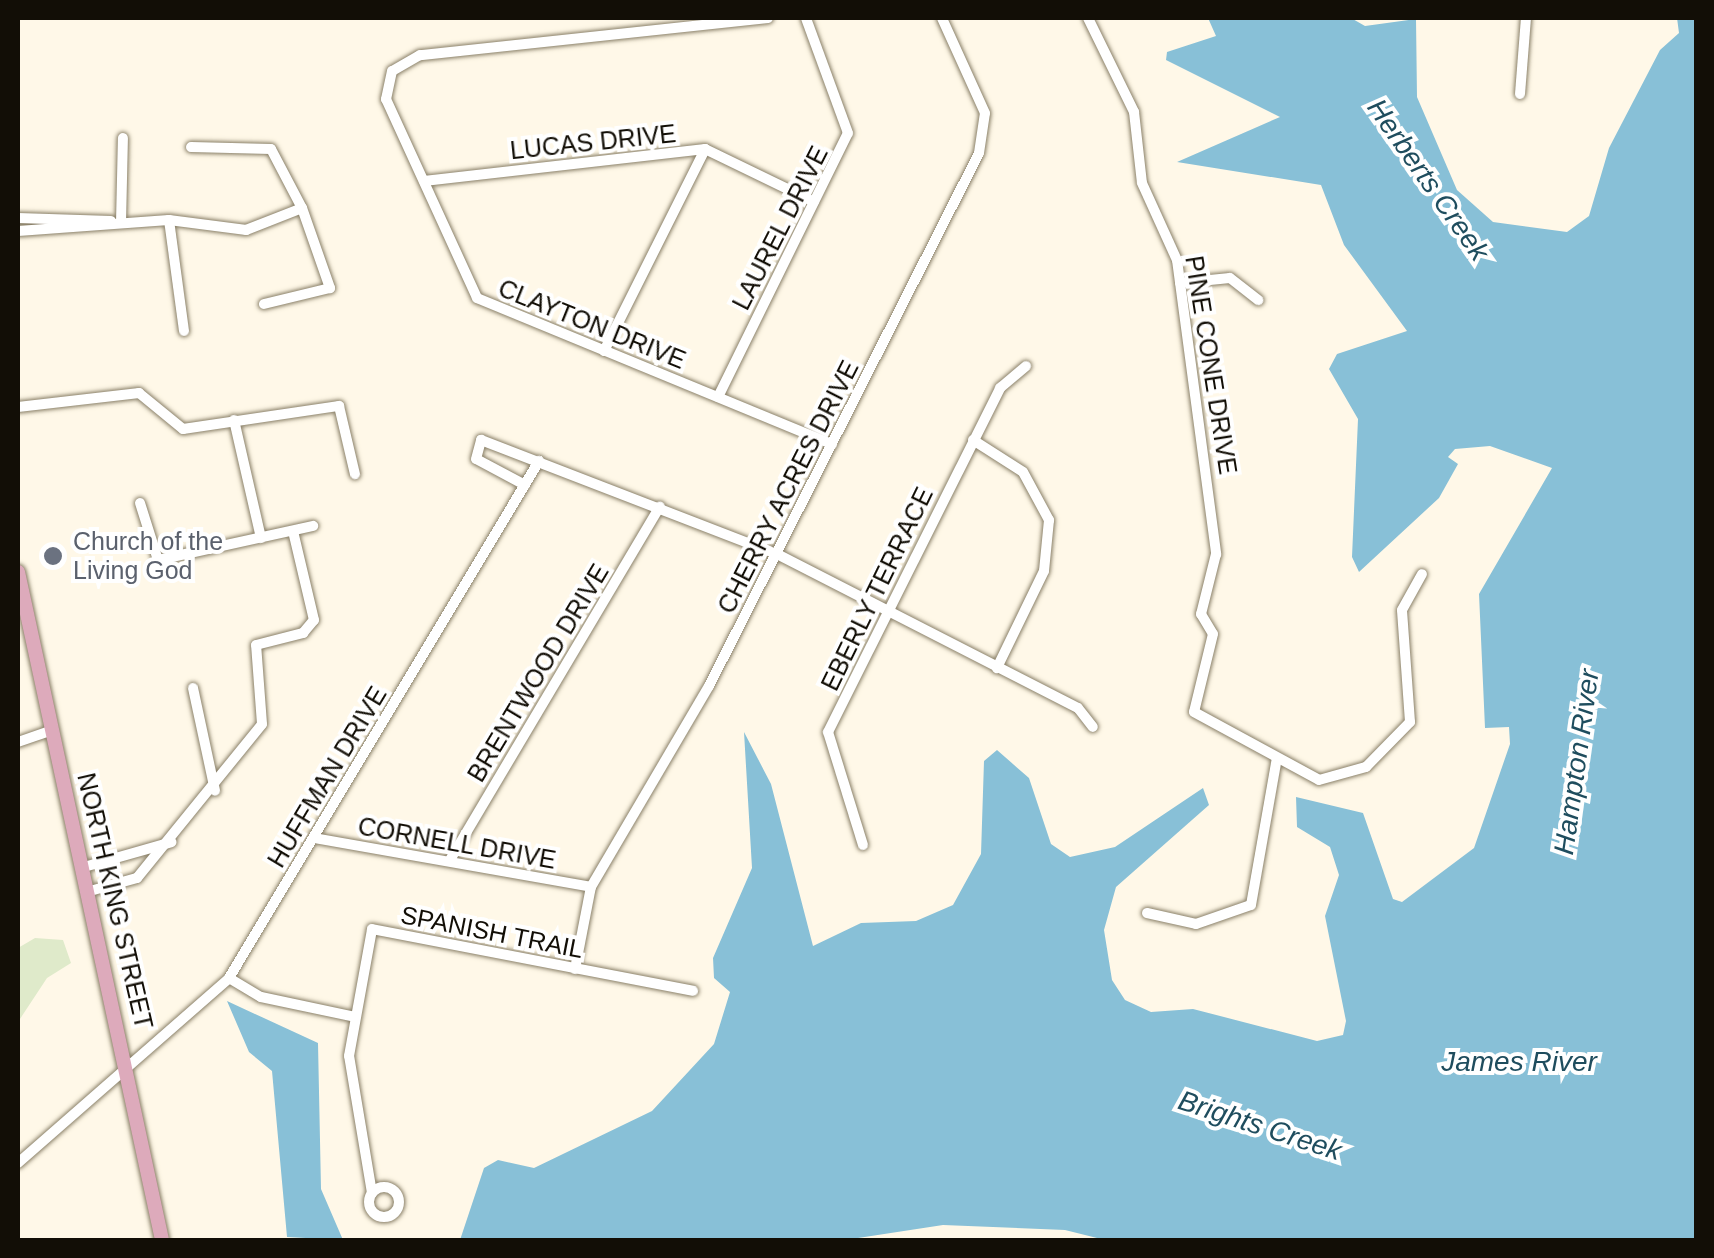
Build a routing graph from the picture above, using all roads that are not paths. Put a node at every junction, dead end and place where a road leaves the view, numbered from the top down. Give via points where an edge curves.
1 (768, 18) edge
2 (806, 18) edge
3 (942, 18) edge
4 (1088, 18) edge
5 (1526, 18) edge
6 (1520, 94) dead end
7 (123, 138) dead end
8 (191, 147) dead end
9 (705, 149) junction
10 (424, 181) junction
11 (814, 202) junction
12 (302, 208) junction
13 (18, 218) edge
14 (169, 220) junction
15 (121, 223) junction
16 (18, 232) edge
17 (1180, 283) junction
18 (1258, 300) dead end
19 (264, 304) dead end
20 (184, 331) dead end
21 (604, 351) junction
22 (1026, 366) dead end
23 (718, 397) junction
24 (18, 407) edge
25 (234, 420) junction
26 (973, 440) junction
27 (832, 444) junction
28 (539, 462) junction
29 (355, 474) dead end
30 (525, 485) junction
31 (140, 503) dead end
32 (660, 507) junction
33 (313, 526) dead end
34 (293, 531) junction
35 (261, 538) junction
36 (777, 554) junction
37 (18, 572) edge
38 (1422, 574) dead end
39 (887, 613) junction
40 (997, 668) junction
41 (193, 688) dead end
42 (1093, 727) dead end
43 (53, 730) junction
44 (18, 742) edge
45 (1277, 758) junction
46 (215, 791) junction
47 (314, 838) junction
48 (173, 842) junction
49 (864, 846) dead end
50 (450, 860) junction
51 (84, 867) junction
52 (592, 888) junction
53 (90, 890) junction
54 (1146, 913) dead end
55 (575, 970) junction
56 (229, 978) junction
57 (694, 991) dead end
58 (355, 1017) junction
59 (129, 1058) junction
60 (18, 1163) edge
61 (372, 1193) dead end
62 (162, 1240) edge

1 - 10 street, CLAYTON DRIVE via 404,60 386,99
2 - 11 street, LAUREL DRIVE via 848,122
3 - 27 street, CHERRY ACRES DRIVE via 982,101 984,138
4 - 17 street, PINE CONE DRIVE via 1134,112 1142,183 1170,235
5 - 6 street
7 - 15 street
8 - 12 street via 271,149
9 - 10 street, LUCAS DRIVE
9 - 11 street, LUCAS DRIVE
9 - 21 street
10 - 21 street, CLAYTON DRIVE via 477,298
11 - 23 street, LAUREL DRIVE
12 - 14 street via 246,230
12 - 19 street via 330,288
13 - 15 street via 80,214
14 - 15 street
14 - 20 street
15 - 16 street
17 - 18 street via 1230,278
17 - 45 street, PINE CONE DRIVE via 1216,554 1201,614 1214,634 1194,712
21 - 23 street, CLAYTON DRIVE
22 - 26 street, EBERLY TERRACE via 1000,388
23 - 27 street, CLAYTON DRIVE
24 - 25 street via 131,392 173,428
25 - 29 street via 339,406
25 - 35 street
26 - 39 street, EBERLY TERRACE
26 - 40 street via 1023,472 1049,520 1044,571
27 - 36 street, CHERRY ACRES DRIVE
28 - 30 street, HUFFMAN DRIVE
28 - 30 street via 490,440 476,446 476,459
28 - 32 street
30 - 47 street, HUFFMAN DRIVE
31 - 35 street via 158,560
32 - 36 street
32 - 50 street, BRENTWOOD DRIVE
33 - 34 street
34 - 35 street
34 - 46 street via 314,620 303,633 256,646 262,724
36 - 39 street
36 - 52 street, CHERRY ACRES DRIVE
37 - 43 main road, NORTH KING STREET
38 - 45 street via 1402,610 1411,704 1401,738 1340,781
39 - 40 street
39 - 49 street, EBERLY TERRACE via 828,732
40 - 42 street via 1078,708
41 - 46 street
43 - 44 street
43 - 51 main road, NORTH KING STREET
45 - 54 street via 1251,905 1196,924
46 - 48 street
47 - 50 street, CORNELL DRIVE
47 - 56 street, HUFFMAN DRIVE
48 - 51 street
48 - 53 street via 137,878
50 - 52 street, CORNELL DRIVE
51 - 53 main road, NORTH KING STREET
52 - 55 street, CHERRY ACRES DRIVE
53 - 59 main road, NORTH KING STREET
55 - 57 street, SPANISH TRAIL
55 - 58 street, SPANISH TRAIL via 372,929
56 - 58 street via 262,997
56 - 59 street, HUFFMAN DRIVE
58 - 61 street, SPANISH TRAIL via 349,1056
59 - 60 street, HUFFMAN DRIVE
59 - 62 main road, NORTH KING STREET

